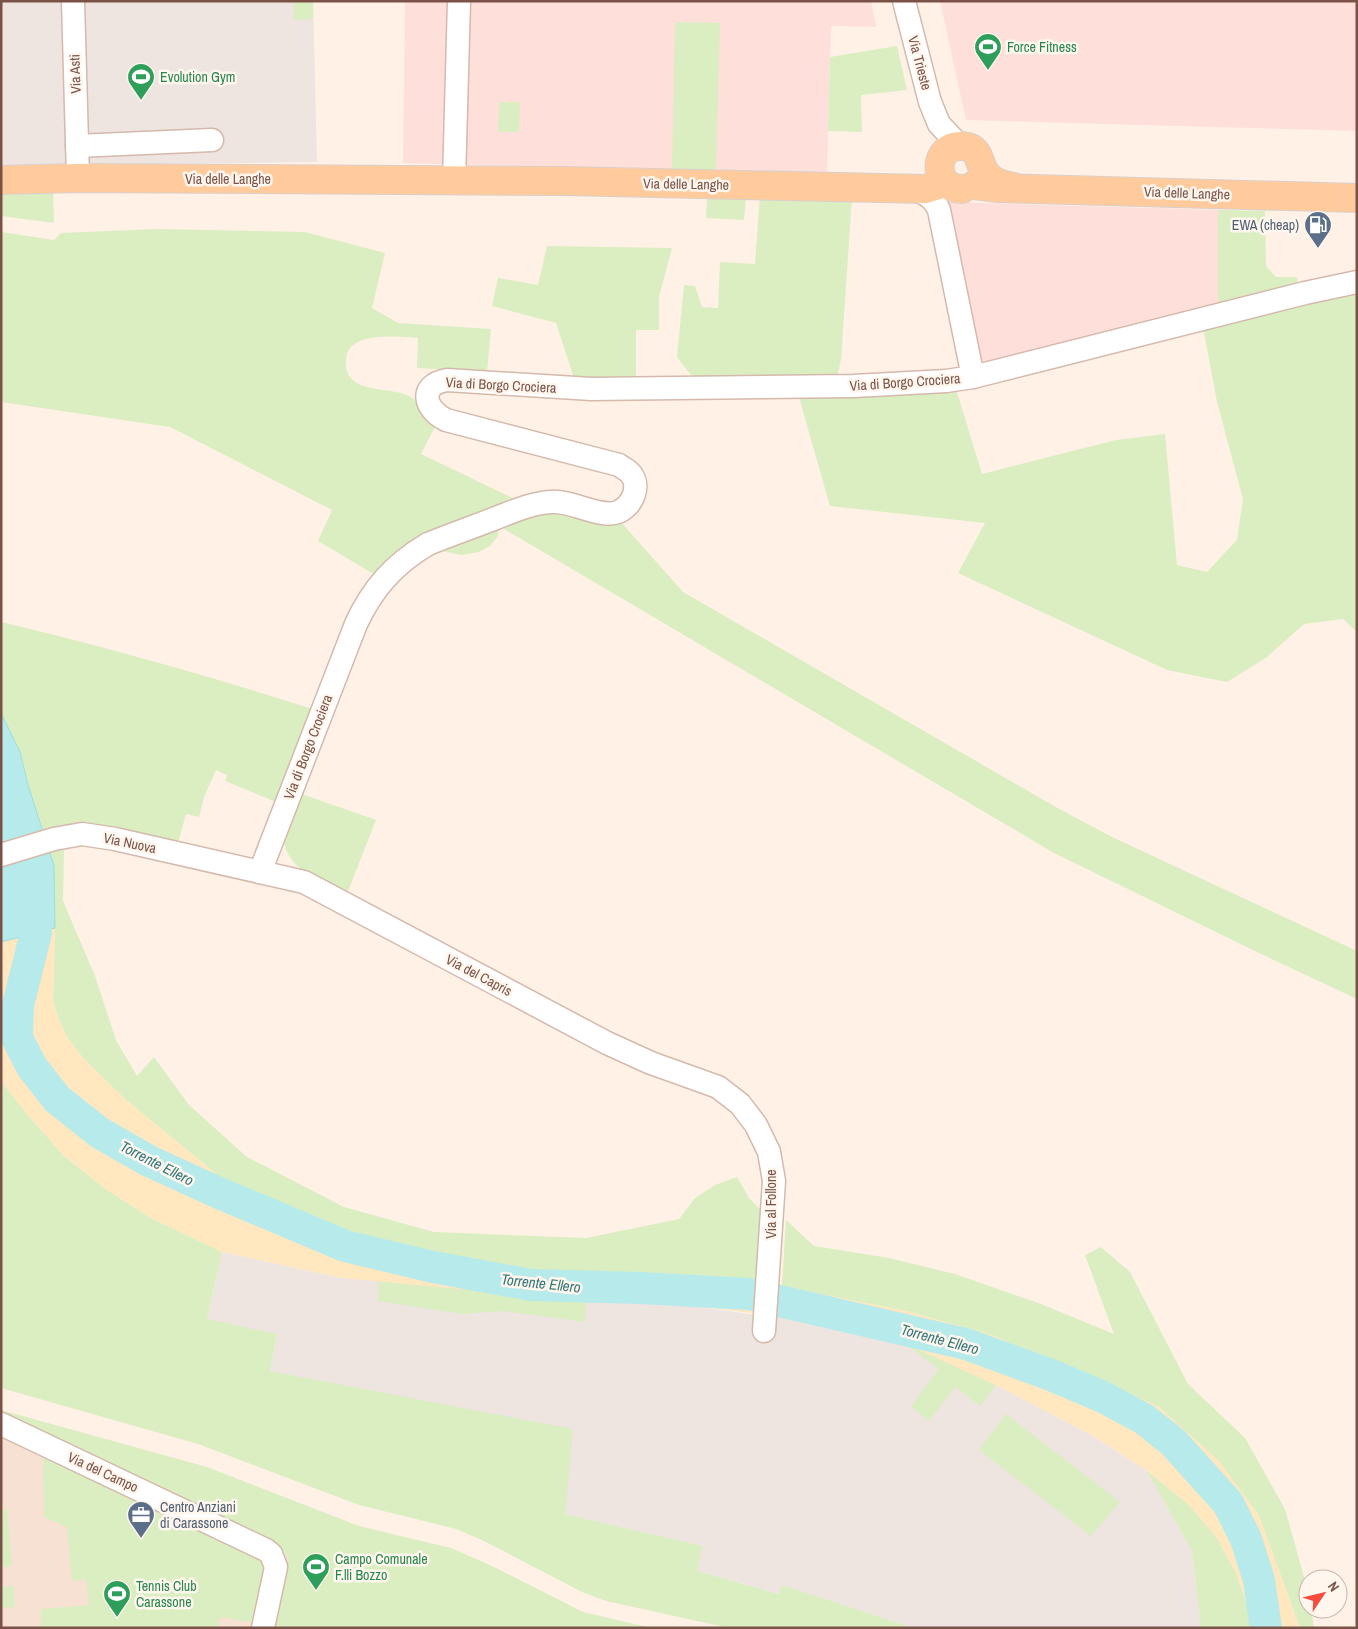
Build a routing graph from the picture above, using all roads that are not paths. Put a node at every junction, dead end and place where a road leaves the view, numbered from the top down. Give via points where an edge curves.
1 (73, 1) edge
2 (460, 1) edge
3 (904, 1) edge
4 (212, 140) dead end
5 (77, 146) junction
6 (947, 162) junction
7 (978, 177) junction
8 (78, 178) junction
9 (1, 180) edge
10 (454, 180) junction
11 (914, 188) junction
12 (1357, 198) edge
13 (1357, 282) edge
14 (973, 377) junction
15 (1, 855) edge
16 (260, 872) junction
17 (698, 1079) joint
18 (764, 1331) dead end
19 (1, 1424) edge
20 (263, 1628) edge

1 - 5 street, Via Asti
2 - 10 street
3 - 6 street, Via Trieste via 930,102 939,124 954,140
4 - 5 street
5 - 8 street, Via Asti
6 - 7 main road, Via delle Langhe via 954,189 965,189
6 - 7 main road via 970,148 981,160
6 - 11 main road, Via delle Langhe via 935,187
7 - 12 main road, Via delle Langhe via 983,187
8 - 9 main road, Via delle Langhe
8 - 10 main road, Via delle Langhe
10 - 11 main road, Via delle Langhe
11 - 14 street via 930,196 939,210
13 - 14 street, Via di Borgo Crociera
14 - 16 street, Via di Borgo Crociera via 854,386 591,389 438,381 428,399 429,406 440,417 619,465 632,475 635,492 626,507 612,513 564,502 530,505 428,544 394,568 368,599 356,624
15 - 16 street, Via Nuova via 82,834
16 - 17 street, Via del Capris via 308,884 607,1043 650,1063
17 - 18 street, Via al Follone via 718,1087 736,1101 751,1119 770,1160 774,1181
19 - 20 street, Via del Campo via 266,1550 276,1567

